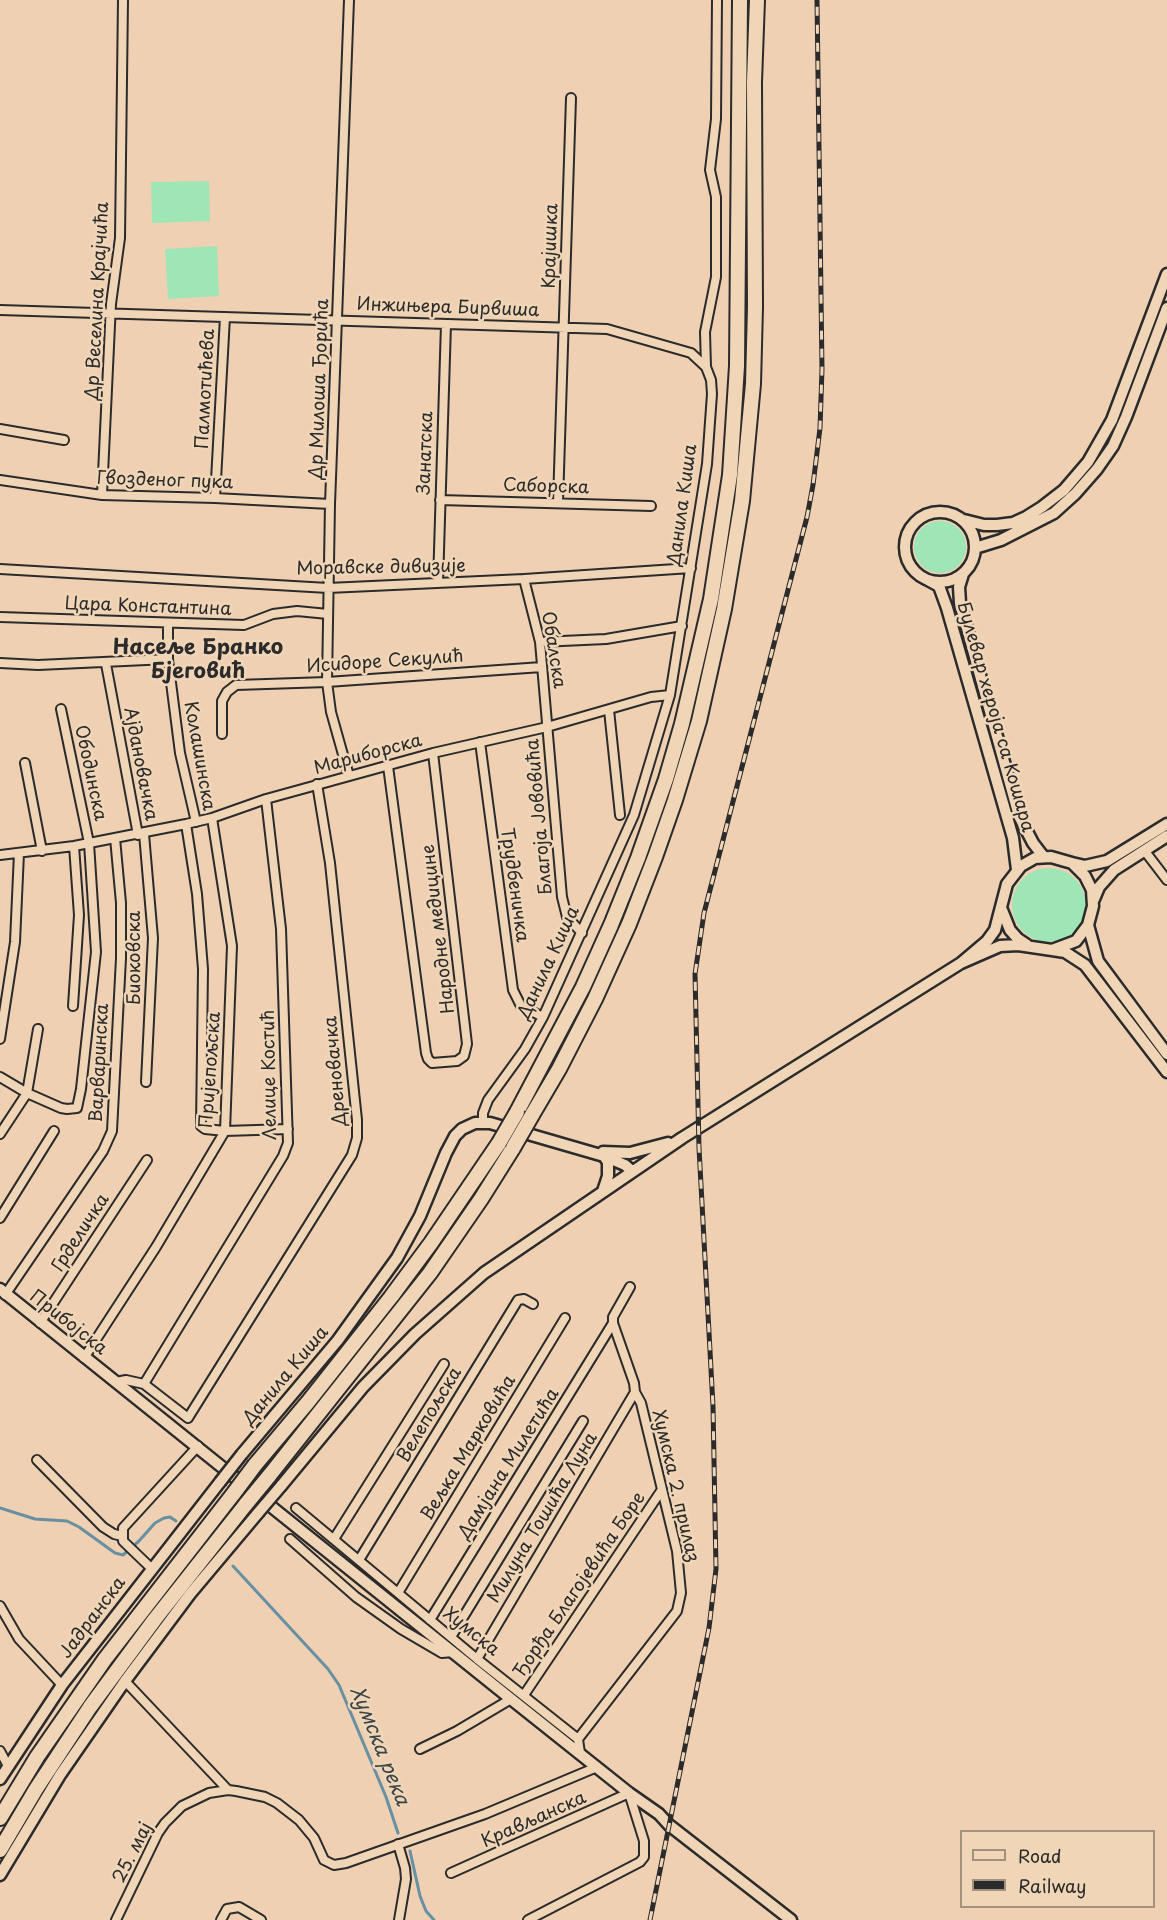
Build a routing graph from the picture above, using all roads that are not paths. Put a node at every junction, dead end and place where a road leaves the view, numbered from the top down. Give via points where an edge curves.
1 (123, 0) edge
2 (349, 0) edge
3 (717, 0) edge
4 (740, 0) edge
5 (757, 0) edge
6 (572, 99) dead end
7 (1167, 274) edge
8 (1167, 308) edge
9 (0, 310) edge
10 (111, 313) junction
11 (225, 317) junction
12 (337, 320) junction
13 (446, 324) junction
14 (564, 326) junction
15 (706, 367) junction
16 (0, 429) edge
17 (64, 440) dead end
18 (0, 480) edge
19 (102, 495) junction
20 (215, 498) junction
21 (440, 500) junction
22 (558, 502) junction
23 (330, 504) junction
24 (651, 506) dead end
25 (964, 520) junction
26 (975, 548) junction
27 (691, 568) junction
28 (0, 569) edge
29 (963, 574) junction
30 (524, 579) junction
31 (928, 580) junction
32 (438, 583) junction
33 (328, 588) junction
34 (328, 614) junction
35 (0, 616) edge
36 (168, 624) junction
37 (682, 626) junction
38 (540, 642) junction
39 (168, 659) junction
40 (0, 663) edge
41 (106, 664) junction
42 (542, 667) junction
43 (327, 682) junction
44 (670, 695) junction
45 (62, 709) dead end
46 (609, 710) junction
47 (548, 727) junction
48 (222, 734) dead end
49 (480, 742) junction
50 (433, 753) junction
51 (25, 763) dead end
52 (388, 766) junction
53 (349, 776) junction
54 (317, 784) junction
55 (266, 799) junction
56 (620, 815) dead end
57 (212, 818) junction
58 (196, 822) junction
59 (186, 824) junction
60 (1167, 824) edge
61 (141, 834) junction
62 (1167, 836) edge
63 (115, 838) junction
64 (89, 843) junction
65 (74, 846) junction
66 (1144, 850) junction
67 (42, 851) junction
68 (19, 853) junction
69 (0, 855) edge
70 (1043, 856) junction
71 (1072, 863) junction
72 (1017, 870) junction
73 (1167, 880) edge
74 (1094, 900) junction
75 (1002, 903) junction
76 (1088, 925) junction
77 (582, 933) junction
78 (1030, 947) junction
79 (1052, 950) junction
80 (960, 963) junction
81 (73, 1006) dead end
82 (543, 1017) junction
83 (38, 1029) dead end
84 (0, 1039) edge
85 (1167, 1054) edge
86 (1167, 1072) edge
87 (0, 1077) edge
88 (146, 1082) dead end
89 (27, 1093) junction
90 (483, 1122) junction
91 (288, 1129) junction
92 (54, 1131) dead end
93 (225, 1131) junction
94 (0, 1134) edge
95 (682, 1138) junction
96 (586, 1150) junction
97 (604, 1156) junction
98 (147, 1160) dead end
99 (632, 1171) junction
100 (602, 1191) junction
101 (0, 1218) edge
102 (630, 1287) dead end
103 (3, 1292) edge
104 (533, 1304) dead end
105 (566, 1318) dead end
106 (40, 1323) junction
107 (613, 1323) junction
108 (84, 1358) junction
109 (444, 1364) dead end
110 (116, 1382) junction
111 (144, 1384) junction
112 (635, 1392) junction
113 (582, 1421) dead end
114 (198, 1446) junction
115 (37, 1460) dead end
116 (220, 1482) joint
117 (662, 1491) junction
118 (296, 1508) dead end
119 (122, 1536) junction
120 (290, 1539) dead end
121 (334, 1539) junction
122 (359, 1560) junction
123 (151, 1568) junction
124 (398, 1593) junction
125 (0, 1606) edge
126 (430, 1620) junction
127 (451, 1637) junction
128 (453, 1652) junction
129 (477, 1659) junction
130 (125, 1681) junction
131 (62, 1685) junction
132 (524, 1695) junction
133 (511, 1699) junction
134 (578, 1739) junction
135 (420, 1749) dead end
136 (0, 1751) edge
137 (580, 1753) junction
138 (8, 1766) junction
139 (597, 1767) junction
140 (0, 1779) edge
141 (228, 1790) junction
142 (629, 1793) junction
143 (0, 1818) edge
144 (398, 1844) junction
145 (0, 1850) edge
146 (451, 1873) dead end
147 (0, 1875) edge
148 (116, 1920) edge
149 (221, 1920) edge
150 (261, 1920) edge
151 (399, 1920) edge
152 (528, 1920) edge
153 (791, 1920) edge

1 - 10 street, Др Веселина Крајчића via 120,238
2 - 12 street, Др Милоша Ђорића
3 - 15 street, Данила Киша via 716,119 710,170 716,197 716,277 705,332
4 - 143 highway, bridge via 739,308 730,475 698,662 648,832 611,925 575,1004 517,1112 444,1224 391,1297 105,1659
5 - 145 highway, bridge via 754,367 746,467 729,583 711,672 684,771 614,958 577,1035 476,1207 429,1273 155,1619 90,1707
6 - 14 street, Крајишка
7 - 25 main road via 1112,420 1088,462 1064,490 1026,517 997,525
8 - 26 main road via 1126,417 1097,469 1054,513 1018,533
9 - 10 street, Инжињера Бирвиша
10 - 11 street, Инжињера Бирвиша
10 - 19 street, Др Веселина Крајчића
11 - 12 street, Инжињера Бирвиша
11 - 20 street, Палмотићева
12 - 13 street, Инжињера Бирвиша
12 - 23 street, Др Милоша Ђорића
13 - 14 street, Инжињера Бирвиша
13 - 21 street, Занатска
14 - 15 street, Инжињера Бирвиша via 607,329 691,353
14 - 22 street, Крајишка
15 - 27 street, Данила Киша via 712,394 707,464
16 - 17 street
18 - 19 street, Гвозденог пука
19 - 20 street, Гвозденог пука
20 - 23 street, Гвозденог пука
21 - 22 street, Саборска
21 - 32 street, Занатска
22 - 24 street, Саборска
23 - 33 street, Др Милоша Ђорића
25 - 26 main road
25 - 31 main road via 950,513 935,512 920,517 910,529 905,543 907,559 915,572
26 - 29 main road
27 - 30 street, Моравске дивизије
27 - 37 street, Данила Киша
28 - 33 street, Моравске дивизије
29 - 31 main road via 946,581
29 - 70 main road, Булевар хероја са Кошара via 960,603 1019,816
30 - 32 street, Моравске дивизије
30 - 38 street, Обалска
31 - 72 main road, Булевар хероја са Кошара via 939,586 947,608 1013,838
32 - 33 street, Моравске дивизије
33 - 34 street, Др Милоша Ђорића
34 - 36 street, Цара Константина via 273,614 244,625
34 - 43 street, Др Милоша Ђорића
35 - 36 street, Цара Константина
36 - 39 street, Колашинска
37 - 38 street via 606,639
37 - 44 street, Данила Киша
38 - 42 street, Обалска
39 - 41 street
39 - 58 street, Колашинска via 180,753
40 - 41 street
41 - 61 street, Ајдановачка
42 - 43 street, Исидоре Секулић
42 - 47 street, Обалска
43 - 48 street, Исидоре Секулић via 242,684 231,688 222,701
43 - 53 street, Др Милоша Ђорића
44 - 46 street, Мариборска
44 - 77 street, Данила Киша via 633,815
45 - 64 street, Ободинска
46 - 47 street, Мариборска
46 - 56 street
47 - 49 street, Мариборска
47 - 77 street, Благоја Јововића via 562,897 567,917
49 - 50 street, Мариборска
49 - 82 street, Трудбеничка via 513,990 521,1006
50 - 52 street, Мариборска
50 - 52 street, Народне медицине via 468,1048 461,1058 450,1062 432,1062 426,1053
51 - 67 street
52 - 53 street, Мариборска
53 - 54 street, Мариборска
54 - 55 street, Мариборска
54 - 111 street, Дреновачка via 330,863 357,1138 352,1155 188,1418
55 - 57 street, Мариборска
55 - 91 street, Лелице Костић via 281,929
57 - 58 street, Мариборска
57 - 93 street, Пријепољска via 232,946
58 - 59 street, Мариборска
59 - 61 street, Мариборска
59 - 93 street via 203,969 200,1120 205,1129
60 - 71 main road via 1107,861 1085,866
61 - 63 street, Мариборска
61 - 88 street, Биоковска via 153,938
62 - 66 main road
63 - 64 street, Мариборска
63 - 103 street, Варваринска via 122,957 112,1131 103,1151
64 - 65 street, Мариборска
64 - 89 street, Ободинска via 96,952 77,1108 67,1109
65 - 67 street, Мариборска
65 - 81 street via 79,915
66 - 73 street
66 - 74 main road via 1108,876
67 - 68 street, Мариборска
68 - 69 street, Мариборска
68 - 84 street via 15,942
70 - 71 main road
70 - 72 main road
71 - 74 main road via 1088,880
72 - 75 main road via 1007,884
74 - 76 main road
75 - 78 main road via 1006,924
75 - 80 main road via 990,937
76 - 79 main road via 1076,941
76 - 85 main road via 1098,961
77 - 82 street, Данила Киша
78 - 79 main road
78 - 80 main road via 1000,946
79 - 86 main road via 1065,952 1085,965
80 - 95 main road
82 - 90 street, Данила Киша via 485,1106
83 - 89 street
87 - 89 street
89 - 94 street
90 - 96 main road
90 - 116 main road, Данила Киша, bridge via 468,1125 455,1137 397,1258 338,1340
91 - 93 street
91 - 111 street, Лелице Костић via 283,1156
92 - 101 street
93 - 108 street, Пријепољска
95 - 96 main road via 630,1153
95 - 99 main road
96 - 97 main road
97 - 99 main road
97 - 100 main road via 608,1176
98 - 106 street, Грделичка
99 - 100 main road
100 - 130 main road, bridge via 484,1273 363,1387 190,1594
102 - 107 street
103 - 106 main road, Прибојска
104 - 122 street, Велепољска via 518,1300
105 - 124 street, Вељка Марковића
106 - 108 main road, Прибојска
107 - 112 street, Хумска 2. прилаз
107 - 126 street, Дамјана Милетића
108 - 110 main road, Прибојска
109 - 121 street
110 - 111 street
110 - 114 main road, Прибојска
112 - 117 street, Хумска 2. прилаз
112 - 129 street, Милуна Тошића Луна
113 - 127 street
114 - 119 street via 126,1524
114 - 128 main road, Хумска
115 - 119 street via 103,1527
116 - 123 main road, Јадранска
117 - 132 street, Ђорђа Благојевића Боре
117 - 134 street, Хумска 2. прилаз via 677,1551 681,1593 677,1611
118 - 121 street, Хумска
119 - 123 street via 126,1545
120 - 128 street, Хумска via 356,1597 401,1629 442,1653
121 - 122 street, Хумска
122 - 124 street, Хумска
123 - 131 main road, Јадранска
124 - 126 street, Хумска
125 - 131 street via 19,1639
126 - 127 street, Хумска
127 - 129 street, Хумска
128 - 133 main road, Хумска
129 - 132 street, Хумска
130 - 141 street
130 - 147 main road via 60,1775
131 - 138 main road, Јадранска
132 - 134 street, Хумска
133 - 135 street
133 - 137 main road, Хумска
134 - 137 street
136 - 138 street
137 - 139 main road, Хумска
138 - 140 main road, Јадранска
139 - 142 main road, Хумска
139 - 144 street via 485,1814
141 - 144 street, 25. мај via 277,1803 299,1820 329,1864 346,1863
141 - 148 street, 25. мај via 193,1800 165,1823
142 - 146 street, Крављанска
142 - 152 street via 644,1842 644,1857
142 - 153 main road, Хумска
144 - 151 street via 406,1879
149 - 150 street via 227,1909 238,1907

